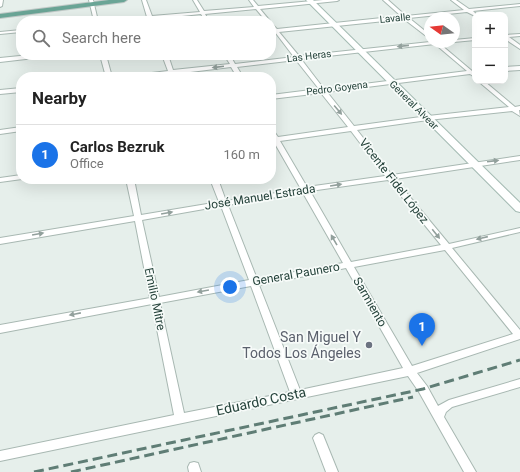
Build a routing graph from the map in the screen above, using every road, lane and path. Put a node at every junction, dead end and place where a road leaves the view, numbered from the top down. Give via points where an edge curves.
1 (1, 0) edge
2 (124, 0) edge
3 (144, 0) edge
4 (195, 0) edge
5 (251, 0) edge
6 (337, 0) edge
7 (385, 0) edge
8 (453, 0) edge
9 (310, 1) edge
10 (92, 2) edge
11 (520, 5) edge
12 (0, 6) edge
13 (257, 8) junction
14 (468, 10) junction
15 (202, 13) junction
16 (472, 13) edge
17 (0, 16) edge
18 (95, 16) edge
19 (150, 16) edge
20 (180, 16) edge
21 (204, 16) edge
22 (264, 16) edge
23 (405, 17) junction
24 (334, 24) junction
25 (16, 31) edge
26 (276, 31) edge
27 (0, 33) edge
28 (276, 33) edge
29 (424, 33) edge
30 (520, 35) edge
31 (508, 36) edge
32 (508, 38) edge
33 (472, 39) edge
34 (460, 40) edge
35 (424, 43) edge
36 (443, 48) edge
37 (520, 48) edge
38 (359, 50) junction
39 (16, 58) edge
40 (298, 58) junction
41 (0, 60) edge
42 (104, 60) edge
43 (167, 60) edge
44 (230, 60) edge
45 (233, 65) junction
46 (520, 68) edge
47 (508, 69) edge
48 (108, 72) edge
49 (171, 72) edge
50 (190, 72) edge
51 (237, 72) edge
52 (472, 72) edge
53 (472, 74) edge
54 (391, 81) junction
55 (485, 84) edge
56 (16, 90) edge
57 (321, 90) junction
58 (0, 92) edge
59 (276, 96) edge
60 (516, 108) edge
61 (520, 114) edge
62 (428, 118) junction
63 (353, 128) junction
64 (16, 130) edge
65 (0, 132) edge
66 (276, 140) edge
67 (276, 145) edge
68 (520, 158) edge
69 (474, 164) junction
70 (389, 176) junction
71 (16, 178) edge
72 (0, 180) edge
73 (131, 184) edge
74 (216, 184) edge
75 (305, 190) junction
76 (223, 203) junction
77 (520, 209) edge
78 (138, 217) junction
79 (520, 230) edge
80 (0, 241) edge
81 (445, 247) junction
82 (349, 265) junction
83 (254, 281) junction
84 (155, 299) junction
85 (0, 329) edge
86 (520, 335) edge
87 (410, 371) junction
88 (520, 383) edge
89 (296, 393) junction
90 (439, 417) junction
91 (180, 418) junction
92 (318, 438) dead end
93 (0, 456) edge
94 (332, 472) edge
95 (470, 472) edge

1 - 12 street
2 - 10 main road
3 - 19 street
4 - 15 street
5 - 13 street
6 - 9 street
7 - 23 street
8 - 14 street
9 - 13 street
9 - 24 street, General Alvear
10 - 17 main road
10 - 18 street
11 - 14 street, Lavalle
13 - 15 street
13 - 22 street
14 - 16 street
14 - 23 street, Lavalle
15 - 20 street
15 - 21 street
23 - 24 street, Lavalle
23 - 29 street
24 - 26 street, Lavalle
24 - 38 street, General Alvear
25 - 27 street
28 - 40 street, Vicente Fidel López
30 - 31 street
32 - 37 street
33 - 34 street
35 -> 38 street, Las Heras
36 - 52 street
38 - 40 street, Las Heras
38 - 54 street, General Alvear
39 - 41 street
40 - 45 street, Las Heras
40 - 57 street, Vicente Fidel López
42 - 48 street
43 - 49 street
44 - 45 street
45 -> 50 street, Las Heras
45 - 51 street
46 - 47 street
53 - 54 street, Pedro Goyena
54 - 57 street, Pedro Goyena
54 - 62 street, General Alvear
55 - 60 street
56 - 58 street
57 - 59 street, Pedro Goyena
57 -> 63 street, Vicente Fidel López
60 - 61 street
60 - 62 street
62 - 63 street
62 - 69 street, General Alvear
63 - 66 street
63 - 70 street, Vicente Fidel López
64 - 65 street
67 - 75 street, Sarmiento
69 -> 68 street, José Manuel Estrada
69 - 70 street, José Manuel Estrada
69 - 77 street, General Alvear
75 -> 70 street, José Manuel Estrada
70 -> 81 street, Vicente Fidel López
71 - 72 street
73 - 78 street, Emilio Mitre
74 - 76 street
75 - 76 street, José Manuel Estrada
82 -> 75 street, Sarmiento
78 -> 76 street, José Manuel Estrada
76 - 83 street
80 -> 78 street, José Manuel Estrada
78 - 84 street, Emilio Mitre
79 -> 81 street, General Paunero
81 - 82 street, General Paunero
81 - 86 street, Vicente Fidel López
82 - 83 street, General Paunero
82 - 87 street, Sarmiento
83 -> 84 street, General Paunero
83 - 89 street
84 -> 85 street, General Paunero
84 - 91 street, Emilio Mitre
86 - 87 street, Eduardo Costa
87 - 89 street, Eduardo Costa
87 - 90 street, Sarmiento
88 - 90 street via 449,404 442,409
89 - 91 street, Eduardo Costa
90 - 95 street, Sarmiento
91 - 93 street, Eduardo Costa
92 - 94 street

